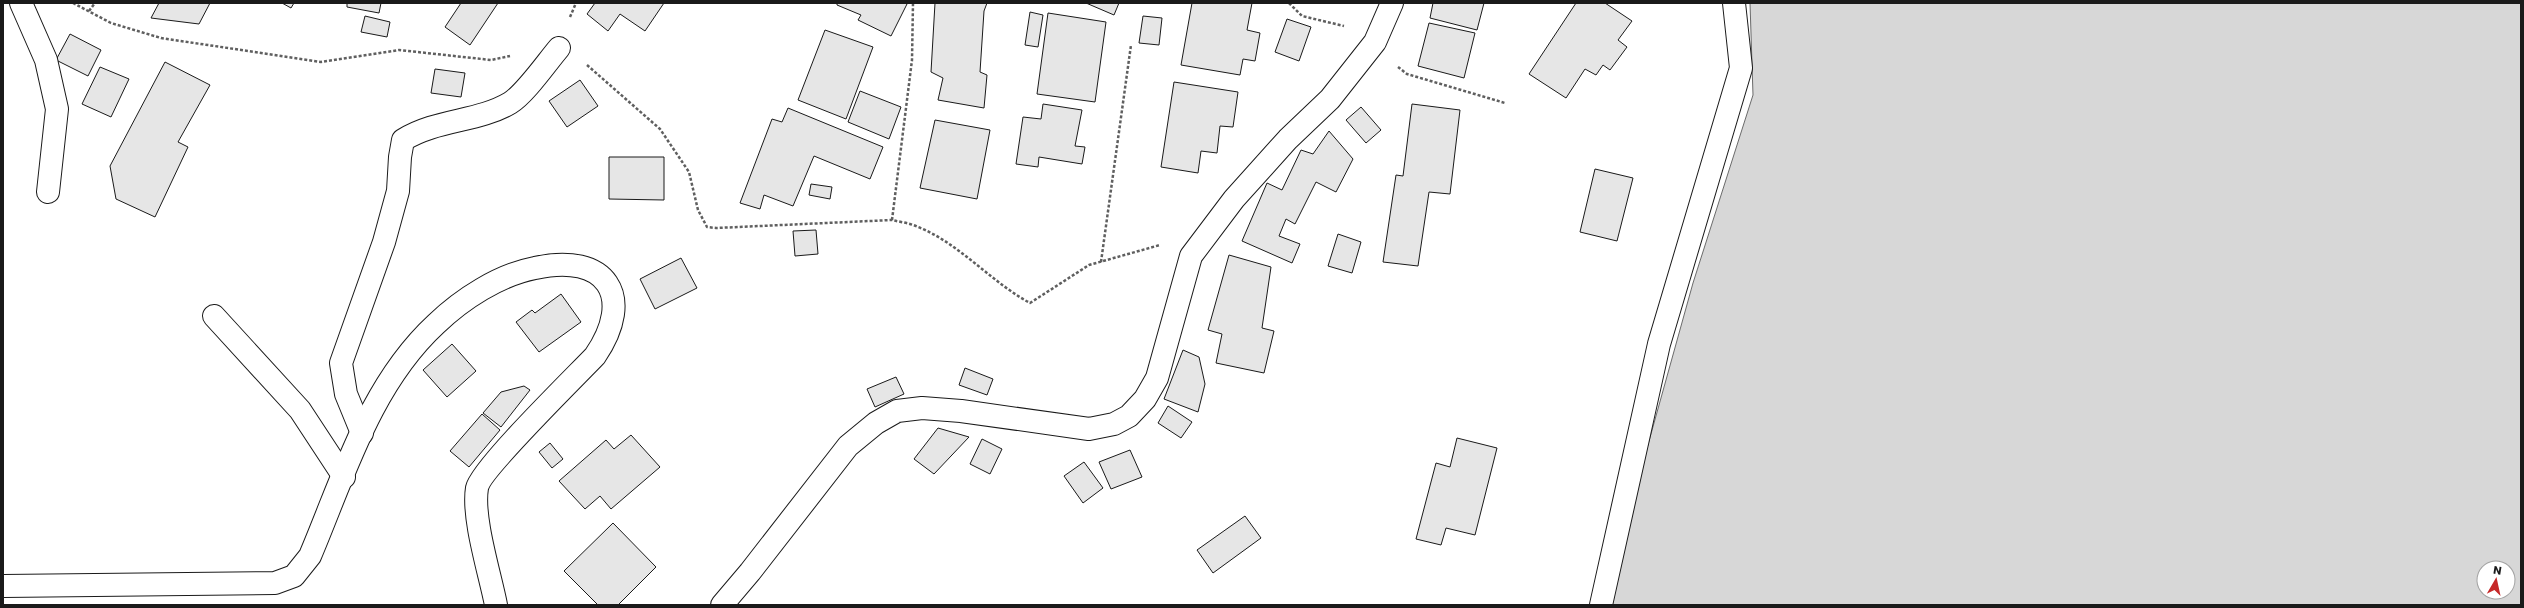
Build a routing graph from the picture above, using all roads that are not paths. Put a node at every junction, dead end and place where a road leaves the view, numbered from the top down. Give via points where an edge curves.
1 (20, 3) edge
2 (1392, 3) edge
3 (1734, 3) edge
4 (559, 48) road end
5 (48, 192) dead end
6 (214, 316) dead end
7 (362, 433) junction
8 (344, 477) junction
9 (3, 586) edge
10 (496, 605) edge
11 (722, 605) edge
12 (1601, 605) edge

1 - 5 street via 46,60 57,109
2 - 11 street via 1375,42 1330,99 1288,139 1234,199 1191,256 1157,378 1145,399 1129,416 1114,424 1089,429 961,411 922,408 897,411 876,423 848,446
3 - 12 street via 1741,68 1659,344
4 - 7 street via 511,103 420,130 404,140 400,157 398,192 384,242 342,363 346,394
6 - 8 street via 300,410
7 - 8 street
7 - 10 street via 383,388 407,354 436,323 489,286 535,268 570,265 590,269 610,286 614,296 614,315 608,338 595,356 492,464 477,487 479,520
8 - 9 street via 310,556 294,576 275,583

